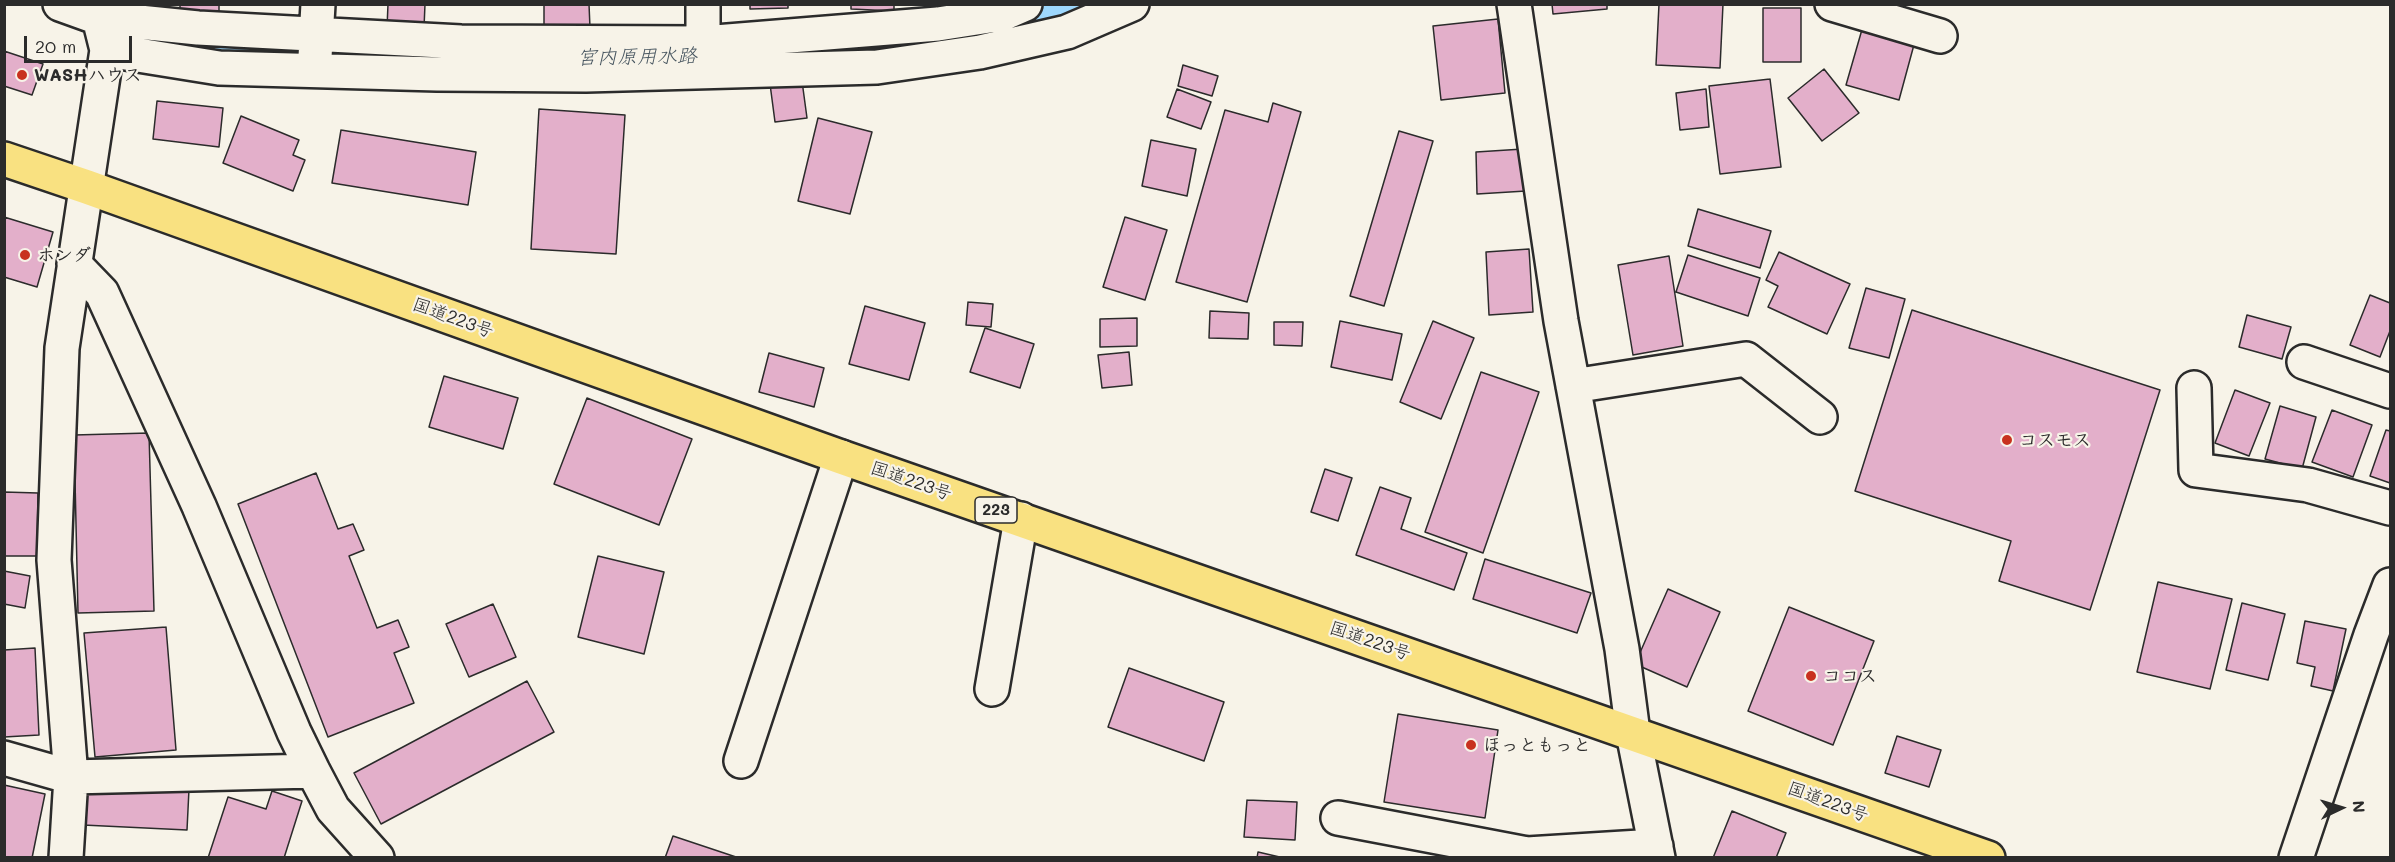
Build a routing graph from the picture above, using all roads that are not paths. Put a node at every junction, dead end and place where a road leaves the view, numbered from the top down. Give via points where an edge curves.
1 (60, 4) edge
2 (703, 4) edge
3 (1025, 4) edge
4 (1132, 4) edge
5 (1514, 4) edge
6 (1832, 4) edge
7 (100, 11) edge
8 (318, 20) edge
9 (1940, 36) dead end
10 (703, 43) junction
11 (107, 50) junction
12 (314, 71) junction
13 (4, 159) edge
14 (87, 187) junction
15 (74, 264) junction
16 (2304, 362) dead end
17 (1573, 386) junction
18 (2194, 388) dead end
19 (2391, 391) edge
20 (1821, 417) dead end
21 (841, 457) junction
22 (2391, 508) edge
23 (1021, 519) junction
24 (2391, 585) edge
25 (992, 689) dead end
26 (1633, 733) junction
27 (4, 758) edge
28 (741, 761) dead end
29 (313, 771) junction
30 (71, 777) junction
31 (1338, 818) dead end
32 (1657, 852) edge
33 (66, 858) edge
34 (378, 858) edge
35 (1989, 858) edge
36 (2295, 858) edge

1 - 7 street
2 - 10 street
3 - 10 street via 1002,14 938,24
4 - 12 street via 1056,34 980,52 877,67 586,75
5 - 17 street
6 - 9 street
7 - 8 street via 198,28
7 - 11 street
8 - 10 street via 461,42
8 - 12 street
11 - 12 street via 219,68
11 - 14 street
13 - 14 highway, 国道223号 / 223
14 - 15 street
14 - 21 highway, 国道223号 / 223
15 - 29 street via 102,292
15 - 30 street via 62,348 54,561
16 - 19 street
17 - 20 street via 1746,359
17 - 26 street via 1622,649
18 - 22 street via 2196,470 2308,485
21 - 23 highway, 国道223号 / 223
21 - 28 street
23 - 25 street
23 - 26 highway, 国道223号 / 223
24 - 36 street
26 - 32 street
26 - 35 highway, 国道223号 / 223
27 - 30 street
29 - 30 street
29 - 34 street via 333,809
30 - 33 street
31 - 32 street via 1527,854

